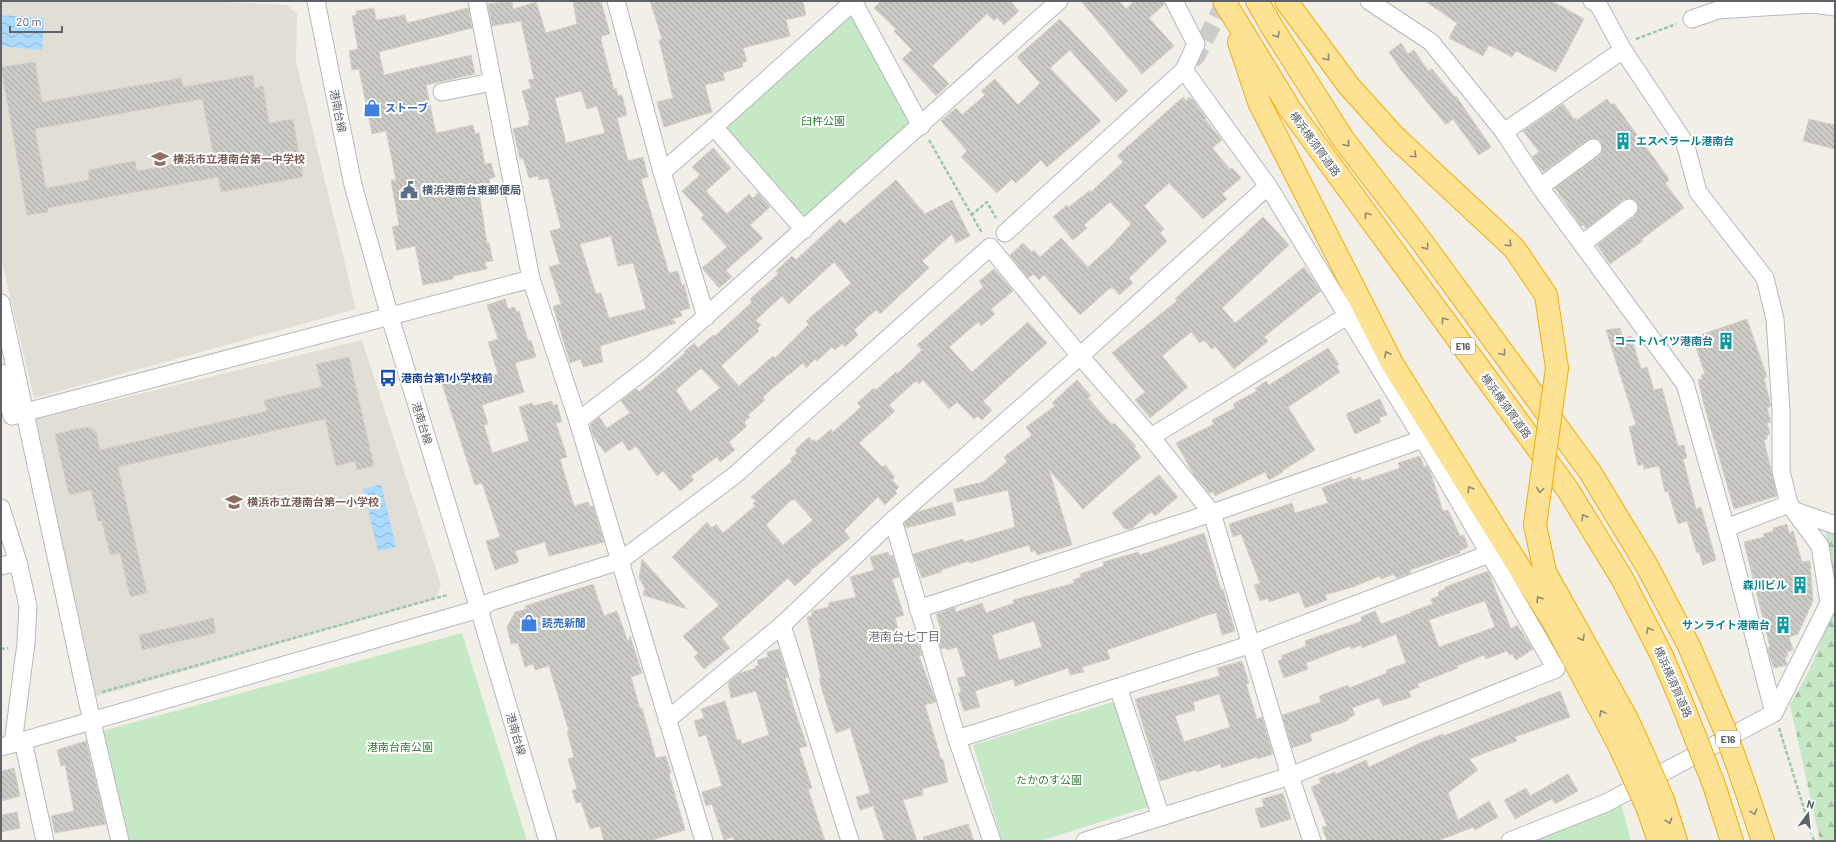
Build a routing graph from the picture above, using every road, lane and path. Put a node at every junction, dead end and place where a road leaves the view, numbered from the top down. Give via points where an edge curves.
1 (316, 1) edge
2 (477, 1) edge
3 (616, 1) edge
4 (854, 1) edge
5 (1060, 1) edge
6 (1174, 1) edge
7 (1257, 1) edge
8 (1286, 1) edge
9 (1369, 1) edge
10 (1592, 1) edge
11 (1810, 3) edge
12 (1227, 5) edge
13 (1835, 7) edge
14 (1692, 19) joint
15 (1626, 45) junction
16 (1184, 70) junction
17 (492, 82) junction
18 (442, 92) dead end
19 (921, 126) junction
20 (714, 127) junction
21 (1504, 132) junction
22 (1593, 148) dead end
23 (662, 172) junction
24 (1268, 186) junction
25 (1540, 187) junction
26 (1629, 208) dead end
27 (971, 215) junction
28 (804, 230) junction
29 (1005, 234) joint
30 (1582, 244) junction
31 (990, 247) junction
32 (531, 279) junction
33 (1, 303) edge
34 (706, 316) junction
35 (1347, 316) junction
36 (390, 317) junction
37 (1080, 356) junction
38 (1, 373) edge
39 (26, 412) junction
40 (578, 421) junction
41 (1151, 437) junction
42 (1423, 439) junction
43 (1, 508) edge
44 (1792, 508) junction
45 (1212, 513) junction
46 (893, 520) junction
47 (1835, 525) edge
48 (1726, 528) junction
49 (1490, 554) junction
50 (620, 561) junction
51 (18, 562) junction
52 (1, 566) edge
53 (448, 595) dead end
54 (479, 609) junction
55 (918, 609) junction
56 (782, 625) junction
57 (1252, 644) junction
58 (1118, 687) junction
59 (87, 697) junction
60 (1774, 713) junction
61 (667, 720) junction
62 (92, 722) junction
63 (957, 739) junction
64 (12, 744) edge
65 (1629, 745) junction
66 (1290, 776) junction
67 (1655, 805) junction
68 (1161, 817) junction
69 (45, 841) edge
70 (120, 841) edge
71 (548, 841) edge
72 (704, 841) edge
73 (850, 841) edge
74 (992, 841) edge
75 (1085, 841) edge
76 (1312, 841) edge
77 (1510, 841) edge
78 (1660, 841) edge
79 (1676, 841) edge
80 (1732, 841) edge
81 (1763, 841) edge
82 (1814, 841) edge

1 - 36 street, 港南台線 via 353,185
2 - 17 street
3 - 23 street
4 - 19 street
4 - 20 street
5 - 19 street
6 - 16 street via 1196,44
7 -> 81 highway, E16, bridge via 1343,139 1422,242 1590,472 1647,566 1689,646 1724,728
8 -> 65 highway, bridge via 1349,86 1394,136 1514,248 1546,295 1557,368 1534,525 1545,572 1627,719
9 - 21 street via 1431,42
10 - 15 street via 1598,4
11 - 13 street
11 - 14 street via 1718,10
65 -> 12 highway via 1393,365 1259,102
80 -> 12 highway, 横浜横須賀道路 / E16, bridge via 1714,785 1682,703 1662,656 1623,580 1568,490 1290,109
14 - 15 path
15 - 21 street
15 - 44 street via 1685,143 1698,192 1765,278 1775,319 1781,410 1781,471
16 - 24 street
16 - 29 street
17 - 18 street
17 - 32 street
19 - 27 path
19 - 28 street
20 - 23 street
20 - 28 street
21 - 25 street
22 - 25 street
23 - 34 street
24 - 35 street
24 - 37 street
25 - 30 street
26 - 30 street
27 - 29 path via 987,202
27 - 31 path
28 - 34 street
30 - 48 street via 1685,384
31 - 37 street
31 - 50 street via 735,475
32 - 36 street
32 - 40 street
33 - 39 street
34 - 40 street via 650,366
35 - 41 street
35 - 42 street
36 - 39 street
36 - 54 street, 港南台線
37 - 41 street
37 - 46 street
38 - 39 street via 12,416
39 - 59 street
40 - 50 street
41 - 45 street
42 - 45 street
42 - 49 street
43 - 51 street
44 - 47 street
44 - 48 street
44 - 60 street via 1820,546 1829,603
45 - 55 street
45 - 57 street
46 - 55 street
46 - 56 street
48 - 60 street
49 - 57 street
49 - 66 street via 1556,669
50 - 54 street via 490,602
50 - 61 street
51 - 52 street
51 - 64 street via 28,606 26,643
53 - 59 path
54 - 62 street
54 - 71 street, 港南台線
55 - 63 street
56 - 61 street
56 - 73 street
57 - 58 street
57 - 66 street
58 - 63 street
58 - 68 street
59 - 62 street
60 - 77 street via 1606,803
60 - 82 path
61 - 72 street
62 - 64 street
62 - 70 street
63 - 74 street
64 - 69 street
65 - 67 highway, bridge
66 - 68 street
66 - 76 street
67 - 78 highway
67 -> 79 highway
68 - 75 street

